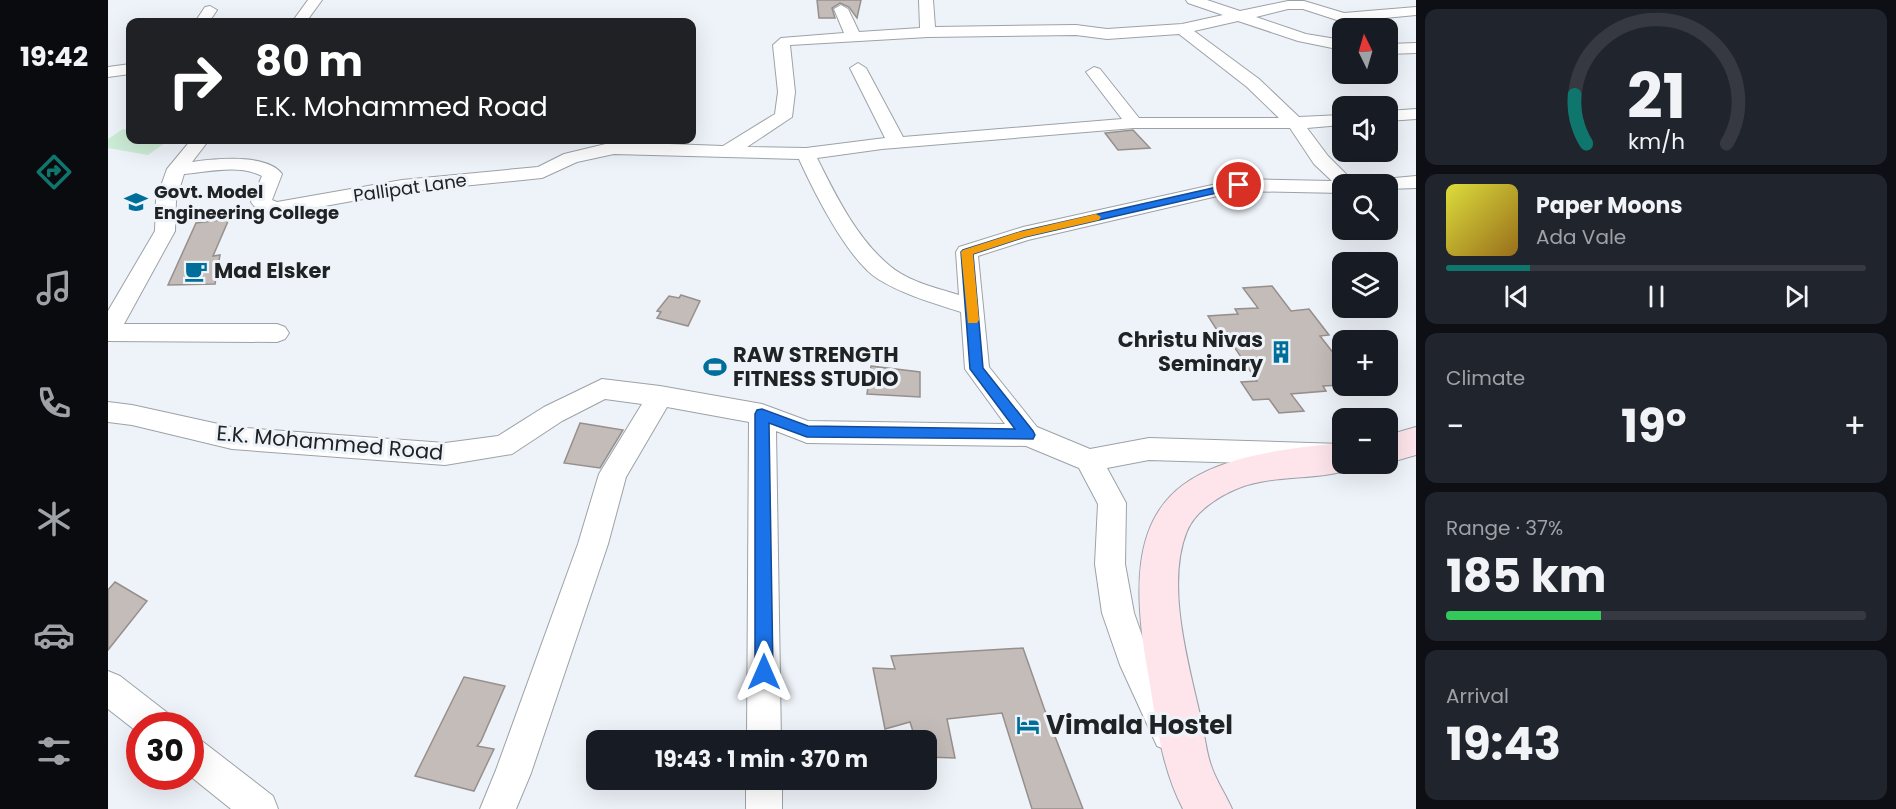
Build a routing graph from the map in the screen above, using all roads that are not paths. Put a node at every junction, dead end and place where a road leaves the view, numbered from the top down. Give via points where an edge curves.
1 (315, 0) edge
2 (926, 0) edge
3 (1193, 0) edge
4 (1375, 0) edge
5 (841, 9) dead end
6 (1410, 12) edge
7 (1241, 17) junction
8 (301, 18) edge
9 (1182, 29) junction
10 (928, 32) junction
11 (853, 36) junction
12 (1332, 43) edge
13 (1416, 48) edge
14 (1398, 49) edge
15 (858, 68) dead end
16 (126, 70) edge
17 (108, 72) edge
18 (1094, 72) dead end
19 (1416, 114) edge
20 (1398, 115) edge
21 (1332, 121) edge
22 (1134, 123) junction
23 (1295, 123) junction
24 (897, 143) junction
25 (197, 144) edge
26 (615, 144) edge
27 (724, 153) junction
28 (806, 154) junction
29 (176, 169) junction
30 (1333, 174) edge
31 (1416, 183) edge
32 (1398, 184) edge
33 (1332, 186) edge
34 (972, 307) junction
35 (108, 332) edge
36 (277, 333) dead end
37 (660, 396) junction
38 (108, 412) edge
39 (762, 414) junction
40 (1028, 435) junction
41 (1416, 441) edge
42 (1398, 446) edge
43 (1332, 457) edge
44 (1332, 458) edge
45 (1089, 460) junction
46 (108, 688) edge
47 (139, 712) edge
48 (764, 730) edge
49 (204, 764) edge
50 (764, 790) edge
51 (1200, 793) edge
52 (260, 809) edge
53 (498, 809) edge
54 (764, 809) edge

1 - 8 street
2 - 10 street
3 - 7 street
4 - 6 street
5 - 11 street
6 - 7 street via 1343,18 1296,5
7 - 9 street
7 - 12 street via 1303,38
9 - 10 street via 1107,34 1076,30
9 - 23 street via 1253,83
10 - 11 street
11 - 27 street via 782,42 786,111 783,117
13 - 14 street
15 - 24 street
16 - 17 street
18 - 22 street
19 - 20 street
21 - 23 street
22 - 23 street
22 - 24 street
23 - 30 street
24 - 28 street
25 - 29 street
26 - 27 street
26 - 29 street, Pallipat Lane via 542,172 402,186 275,209 261,202 272,174 262,168 243,165
27 - 28 street
28 - 34 street via 830,205 884,273 915,289
29 - 35 street via 166,200 165,231
31 - 32 street
33 - 34 street via 1239,185 1023,234 967,252
34 - 40 street via 977,369
35 - 36 street
37 - 38 street, E.K. Mohammed Road via 602,389 503,446 445,454 232,438
37 - 39 street, E.K. Mohammed Road
37 - 53 street via 613,474 593,544
39 - 40 street, E.K. Mohammed Road via 807,432
39 - 48 street
40 - 45 street, E.K. Mohammed Road
41 - 42 main road
43 - 45 street via 1149,449
44 - 51 main road via 1283,464 1228,478 1187,500 1172,517 1159,580 1161,624
45 - 51 street via 1112,503 1110,564 1118,613 1160,718
46 - 47 street
49 - 52 street
50 - 54 street

